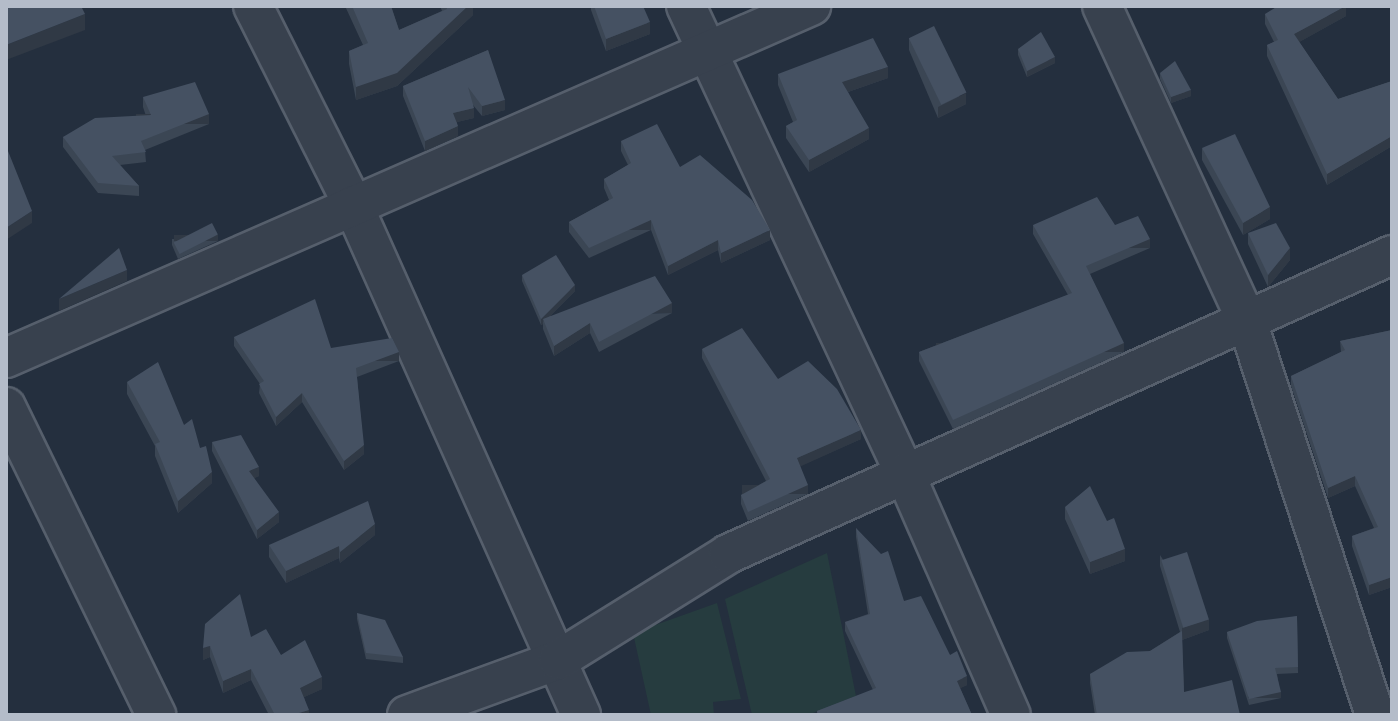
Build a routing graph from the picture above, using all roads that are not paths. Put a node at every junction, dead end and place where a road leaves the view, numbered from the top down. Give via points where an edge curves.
1 (253, 6) edge
2 (686, 6) edge
3 (811, 6) edge
4 (1102, 6) edge
5 (708, 50) junction
6 (353, 205) junction
7 (1392, 255) edge
8 (1247, 321) junction
9 (6, 358) edge
10 (6, 407) edge
11 (905, 474) junction
12 (558, 660) junction
13 (156, 715) edge
14 (407, 715) edge
15 (581, 715) edge
16 (1011, 715) edge
17 (1375, 715) edge

1 - 6 street
2 - 5 street
3 - 5 street
4 - 8 street
5 - 6 street
5 - 11 street
6 - 9 street
6 - 12 street
7 - 8 street
8 - 11 street
8 - 17 street
10 - 13 street
11 - 12 street via 728,554
11 - 16 street
12 - 14 street
12 - 15 street

